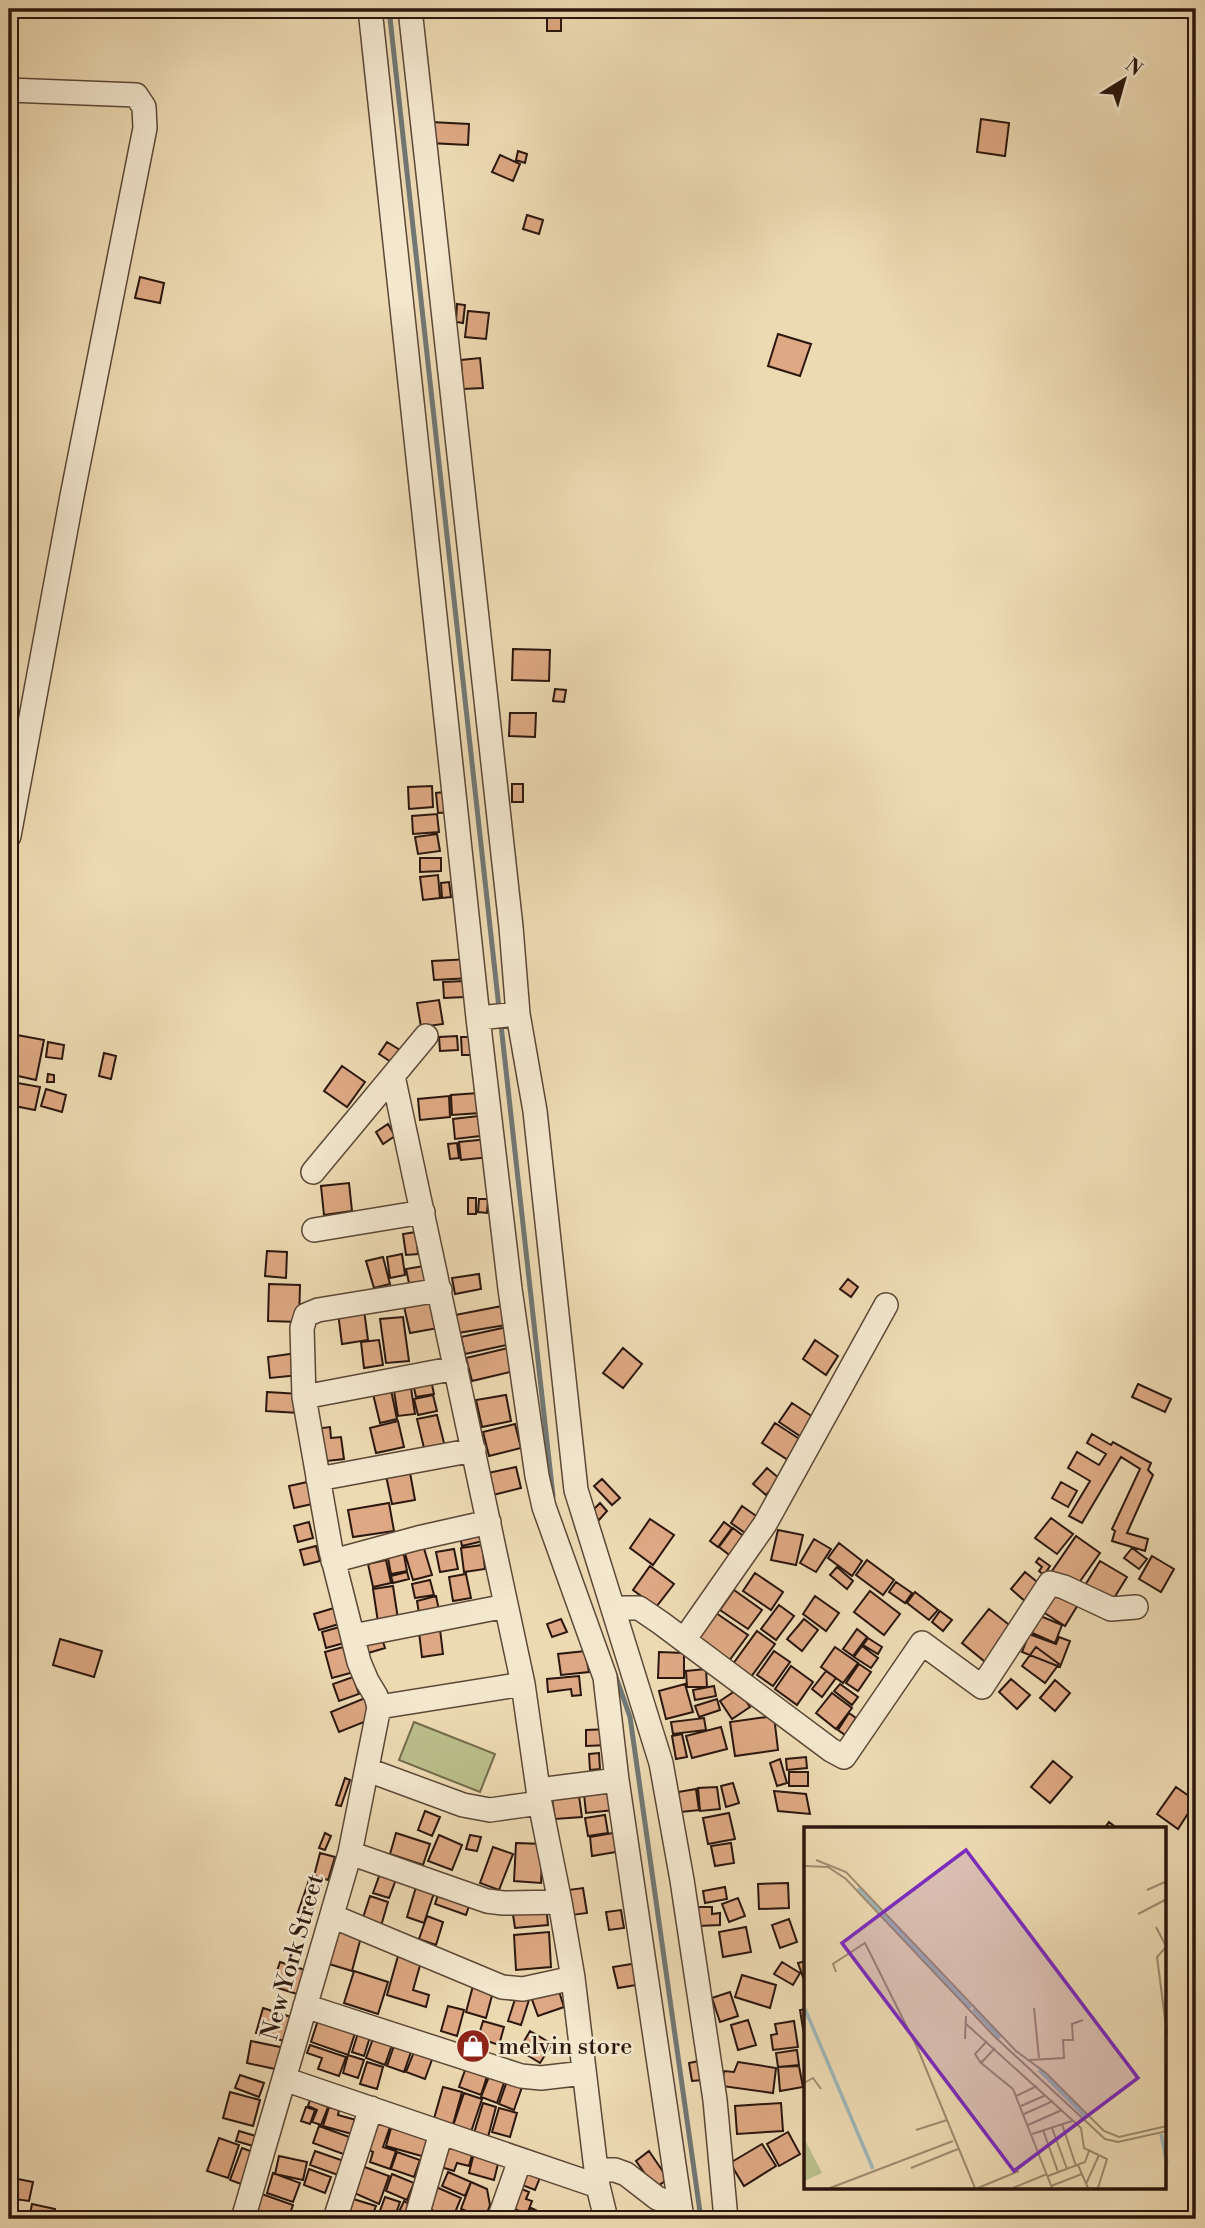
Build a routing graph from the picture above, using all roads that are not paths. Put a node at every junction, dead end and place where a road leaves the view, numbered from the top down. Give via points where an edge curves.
1 (370, 9) edge
2 (410, 9) edge
3 (9, 90) edge
4 (9, 836) edge
5 (519, 1014) junction
6 (478, 1017) junction
7 (426, 1036) dead end
8 (393, 1076) junction
9 (313, 1172) dead end
10 (423, 1212) junction
11 (314, 1230) dead end
12 (440, 1290) junction
13 (886, 1305) dead end
14 (456, 1368) junction
15 (303, 1397) junction
16 (474, 1450) junction
17 (318, 1479) junction
18 (489, 1522) junction
19 (333, 1561) junction
20 (506, 1606) junction
21 (1136, 1607) dead end
22 (614, 1608) junction
23 (353, 1636) junction
24 (684, 1640) junction
25 (523, 1684) junction
26 (379, 1707) junction
27 (368, 1770) junction
28 (617, 1780) junction
29 (540, 1796) junction
30 (350, 1853) junction
31 (560, 1902) junction
32 (332, 1916) junction
33 (573, 1978) junction
34 (305, 2006) junction
35 (584, 2073) junction
36 (284, 2079) junction
37 (371, 2108) junction
38 (441, 2133) junction
39 (520, 2160) junction
40 (597, 2178) junction
41 (645, 2190) junction
42 (681, 2213) edge
43 (243, 2219) edge
44 (335, 2219) edge
45 (416, 2219) edge
46 (499, 2219) edge
47 (606, 2219) edge
48 (655, 2219) edge
49 (726, 2219) edge

1 - 6 street
2 - 5 street
3 - 4 street via 136,96 144,107 145,128
5 - 6 street
5 - 22 street via 535,1111 576,1490
6 - 28 street via 537,1476 605,1677
7 - 8 street
8 - 9 street
8 - 10 street
10 - 11 street
10 - 12 street
12 - 14 street
12 - 15 street via 306,1315 302,1328
13 - 24 street via 765,1524
14 - 15 street
14 - 16 street
15 - 17 street
16 - 17 street
16 - 18 street
17 - 19 street
18 - 19 street
18 - 20 street
19 - 23 street
20 - 23 street
20 - 25 street
21 - 24 street via 1111,1609 1050,1583 982,1687 922,1643 844,1757
22 - 24 street via 639,1608
22 - 49 street via 666,1789 715,2099
23 - 26 street
25 - 26 street
25 - 29 street
26 - 27 street, New York Street
27 - 29 street via 463,1805 490,1810
27 - 30 street, New York Street
28 - 29 street
28 - 42 street
29 - 31 street
30 - 31 street via 487,1901
30 - 32 street, New York Street
31 - 33 street
32 - 33 street via 502,1987 523,1989
32 - 34 street, New York Street
33 - 35 street
34 - 35 street via 521,2076
34 - 36 street, New York Street
35 - 40 street
36 - 37 street
36 - 43 street, New York Street
37 - 38 street
37 - 44 street
38 - 39 street
38 - 45 street
39 - 40 street
39 - 46 street
40 - 41 street via 615,2170
40 - 47 street
41 - 42 street
41 - 48 street

